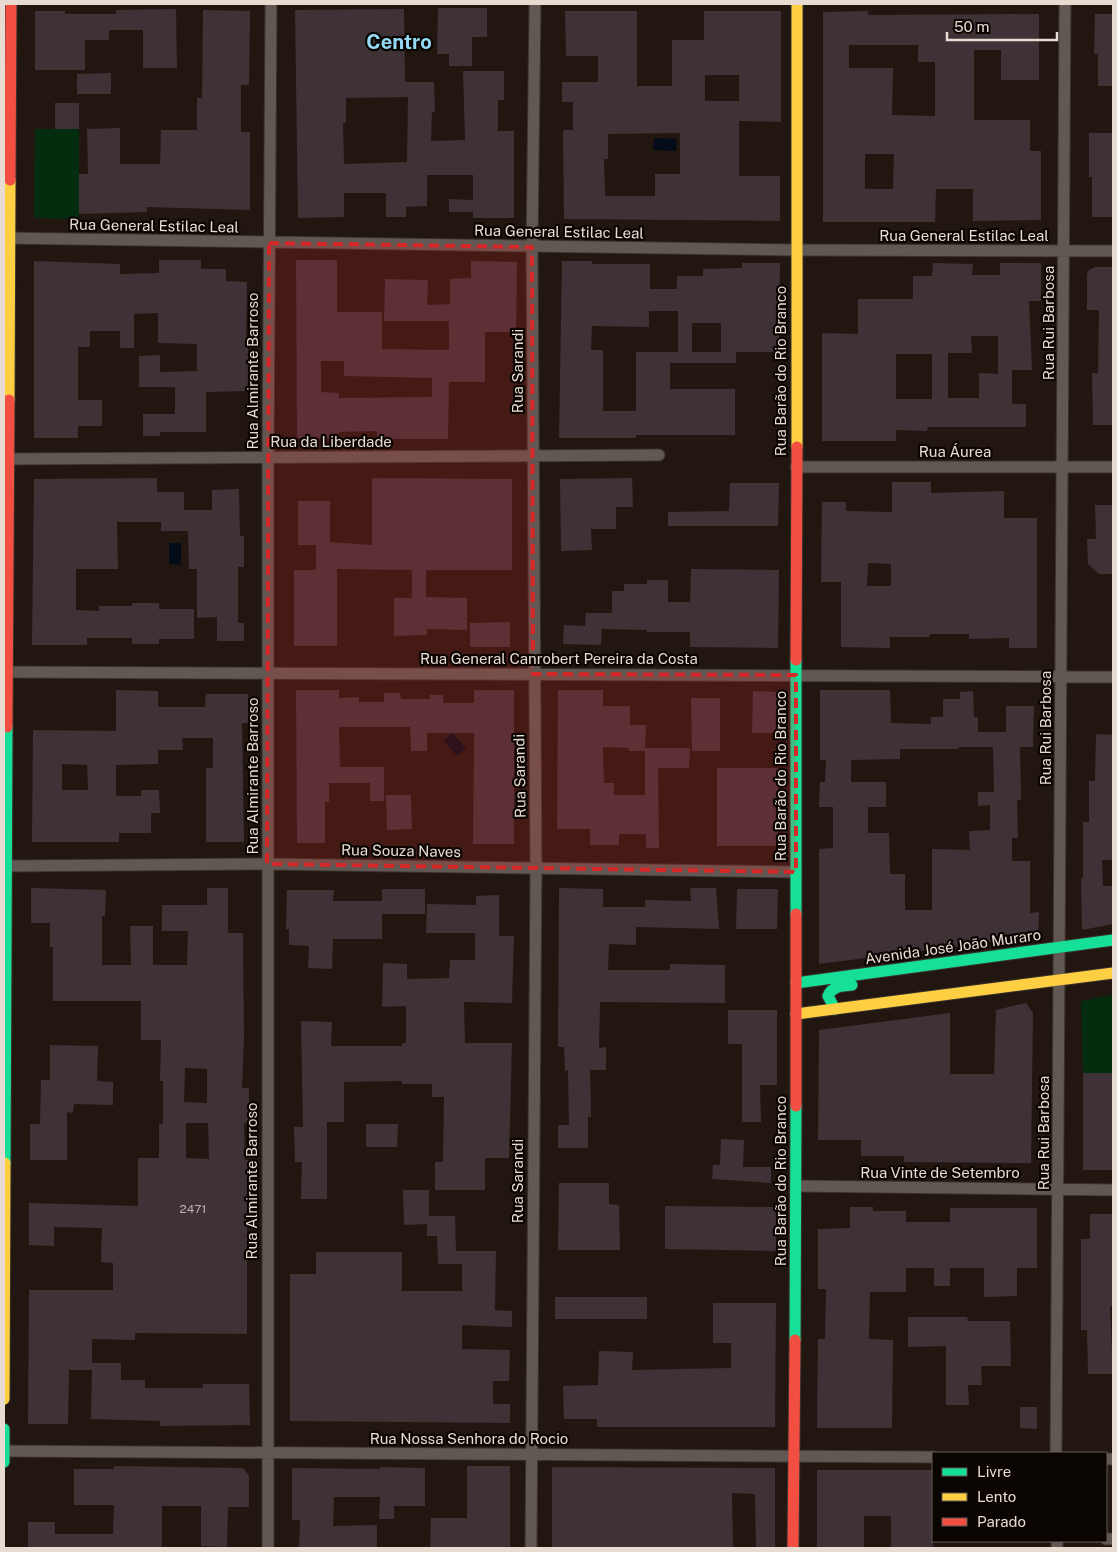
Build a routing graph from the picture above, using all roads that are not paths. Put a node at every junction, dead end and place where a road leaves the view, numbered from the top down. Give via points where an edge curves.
1 (11, 4) edge
2 (271, 4) edge
3 (535, 4) edge
4 (797, 4) edge
5 (1065, 4) edge
6 (7, 239) edge
7 (269, 243) junction
8 (532, 247) junction
9 (796, 250) junction
10 (1113, 251) edge
11 (1064, 252) junction
12 (659, 455) dead end
13 (534, 456) junction
14 (268, 457) junction
15 (6, 459) edge
16 (796, 467) junction
17 (1063, 467) junction
18 (1113, 467) edge
19 (6, 672) edge
20 (268, 673) junction
21 (533, 674) junction
22 (796, 675) junction
23 (1061, 677) junction
24 (1113, 677) edge
25 (267, 864) junction
26 (6, 866) junction
27 (536, 868) junction
28 (796, 872) junction
29 (4, 940) edge
30 (1113, 940) edge
31 (1060, 948) junction
32 (911, 968) junction
33 (1113, 973) edge
34 (1060, 980) junction
35 (796, 983) junction
36 (835, 1009) junction
37 (796, 1014) junction
38 (796, 1186) junction
39 (1058, 1188) junction
40 (1113, 1190) edge
41 (4, 1399) edge
42 (4, 1429) edge
43 (4, 1451) edge
44 (1056, 1452) edge
45 (267, 1453) junction
46 (531, 1454) junction
47 (793, 1454) junction
48 (932, 1457) edge
49 (4, 1462) edge
50 (268, 1548) edge
51 (531, 1548) edge
52 (793, 1548) edge

1 - 6 street
2 - 7 street, Rua Almirante Barroso
3 - 8 street, Rua Sarandi
4 - 9 street, Rua Barão do Rio Branco
5 - 11 street, Rua Rui Barbosa
6 - 7 street, Rua General Estilac Leal
6 - 15 street
7 - 8 street, Rua General Estilac Leal
7 - 14 street, Rua Almirante Barroso
8 - 9 street, Rua General Estilac Leal
8 - 13 street, Rua Sarandi
9 - 11 street, Rua General Estilac Leal
9 - 16 street, Rua Barão do Rio Branco
10 - 11 street, Rua General Estilac Leal
11 - 17 street, Rua Rui Barbosa
12 - 13 street, Rua da Liberdade
13 - 14 street, Rua da Liberdade
13 - 21 street, Rua Sarandi
14 - 15 street, Rua da Liberdade
14 - 20 street, Rua Almirante Barroso
15 - 19 street
16 - 17 street, Rua Áurea
16 - 22 street, Rua Barão do Rio Branco
17 - 18 street, Rua Áurea
17 - 23 street, Rua Rui Barbosa
19 - 20 street, Rua General Canrobert Pereira da Costa
19 - 26 street
20 - 21 street, Rua General Canrobert Pereira da Costa
20 - 25 street, Rua Almirante Barroso
21 - 22 street, Rua General Canrobert Pereira da Costa
21 - 27 street, Rua Sarandi
22 - 23 street, Rua General Canrobert Pereira da Costa
22 - 28 street, Rua Barão do Rio Branco
23 - 24 street, Rua General Canrobert Pereira da Costa
23 - 31 street, Rua Rui Barbosa
25 - 26 street, Rua Souza Naves
25 - 27 street, Rua Souza Naves
25 - 45 street, Rua Almirante Barroso
26 - 29 street
27 - 28 street, Rua Souza Naves
27 - 46 street, Rua Sarandi
28 - 35 street, Rua Barão do Rio Branco
29 - 41 street
30 - 31 street, Avenida José João Muraro
31 - 32 street, Avenida José João Muraro
31 - 34 street, Rua Rui Barbosa
32 - 35 street, Avenida José João Muraro
32 - 36 street via 877,981 834,987 828,996
33 - 34 street
34 - 36 street
34 - 39 street, Rua Rui Barbosa
35 - 37 street, Rua Barão do Rio Branco
36 - 37 street
37 - 38 street, Rua Barão do Rio Branco
38 - 39 street, Rua Vinte de Setembro
38 - 47 street, Rua Barão do Rio Branco
39 - 40 street, Rua Vinte de Setembro
39 - 44 street, Rua Rui Barbosa
42 - 43 street
43 - 45 street, Rua Nossa Senhora do Rocio
43 - 49 street
45 - 46 street, Rua Nossa Senhora do Rocio
45 - 50 street, Rua Almirante Barroso
46 - 47 street, Rua Nossa Senhora do Rocio
46 - 51 street, Rua Sarandi
47 - 48 street, Rua Nossa Senhora do Rocio
47 - 52 street, Rua Barão do Rio Branco

